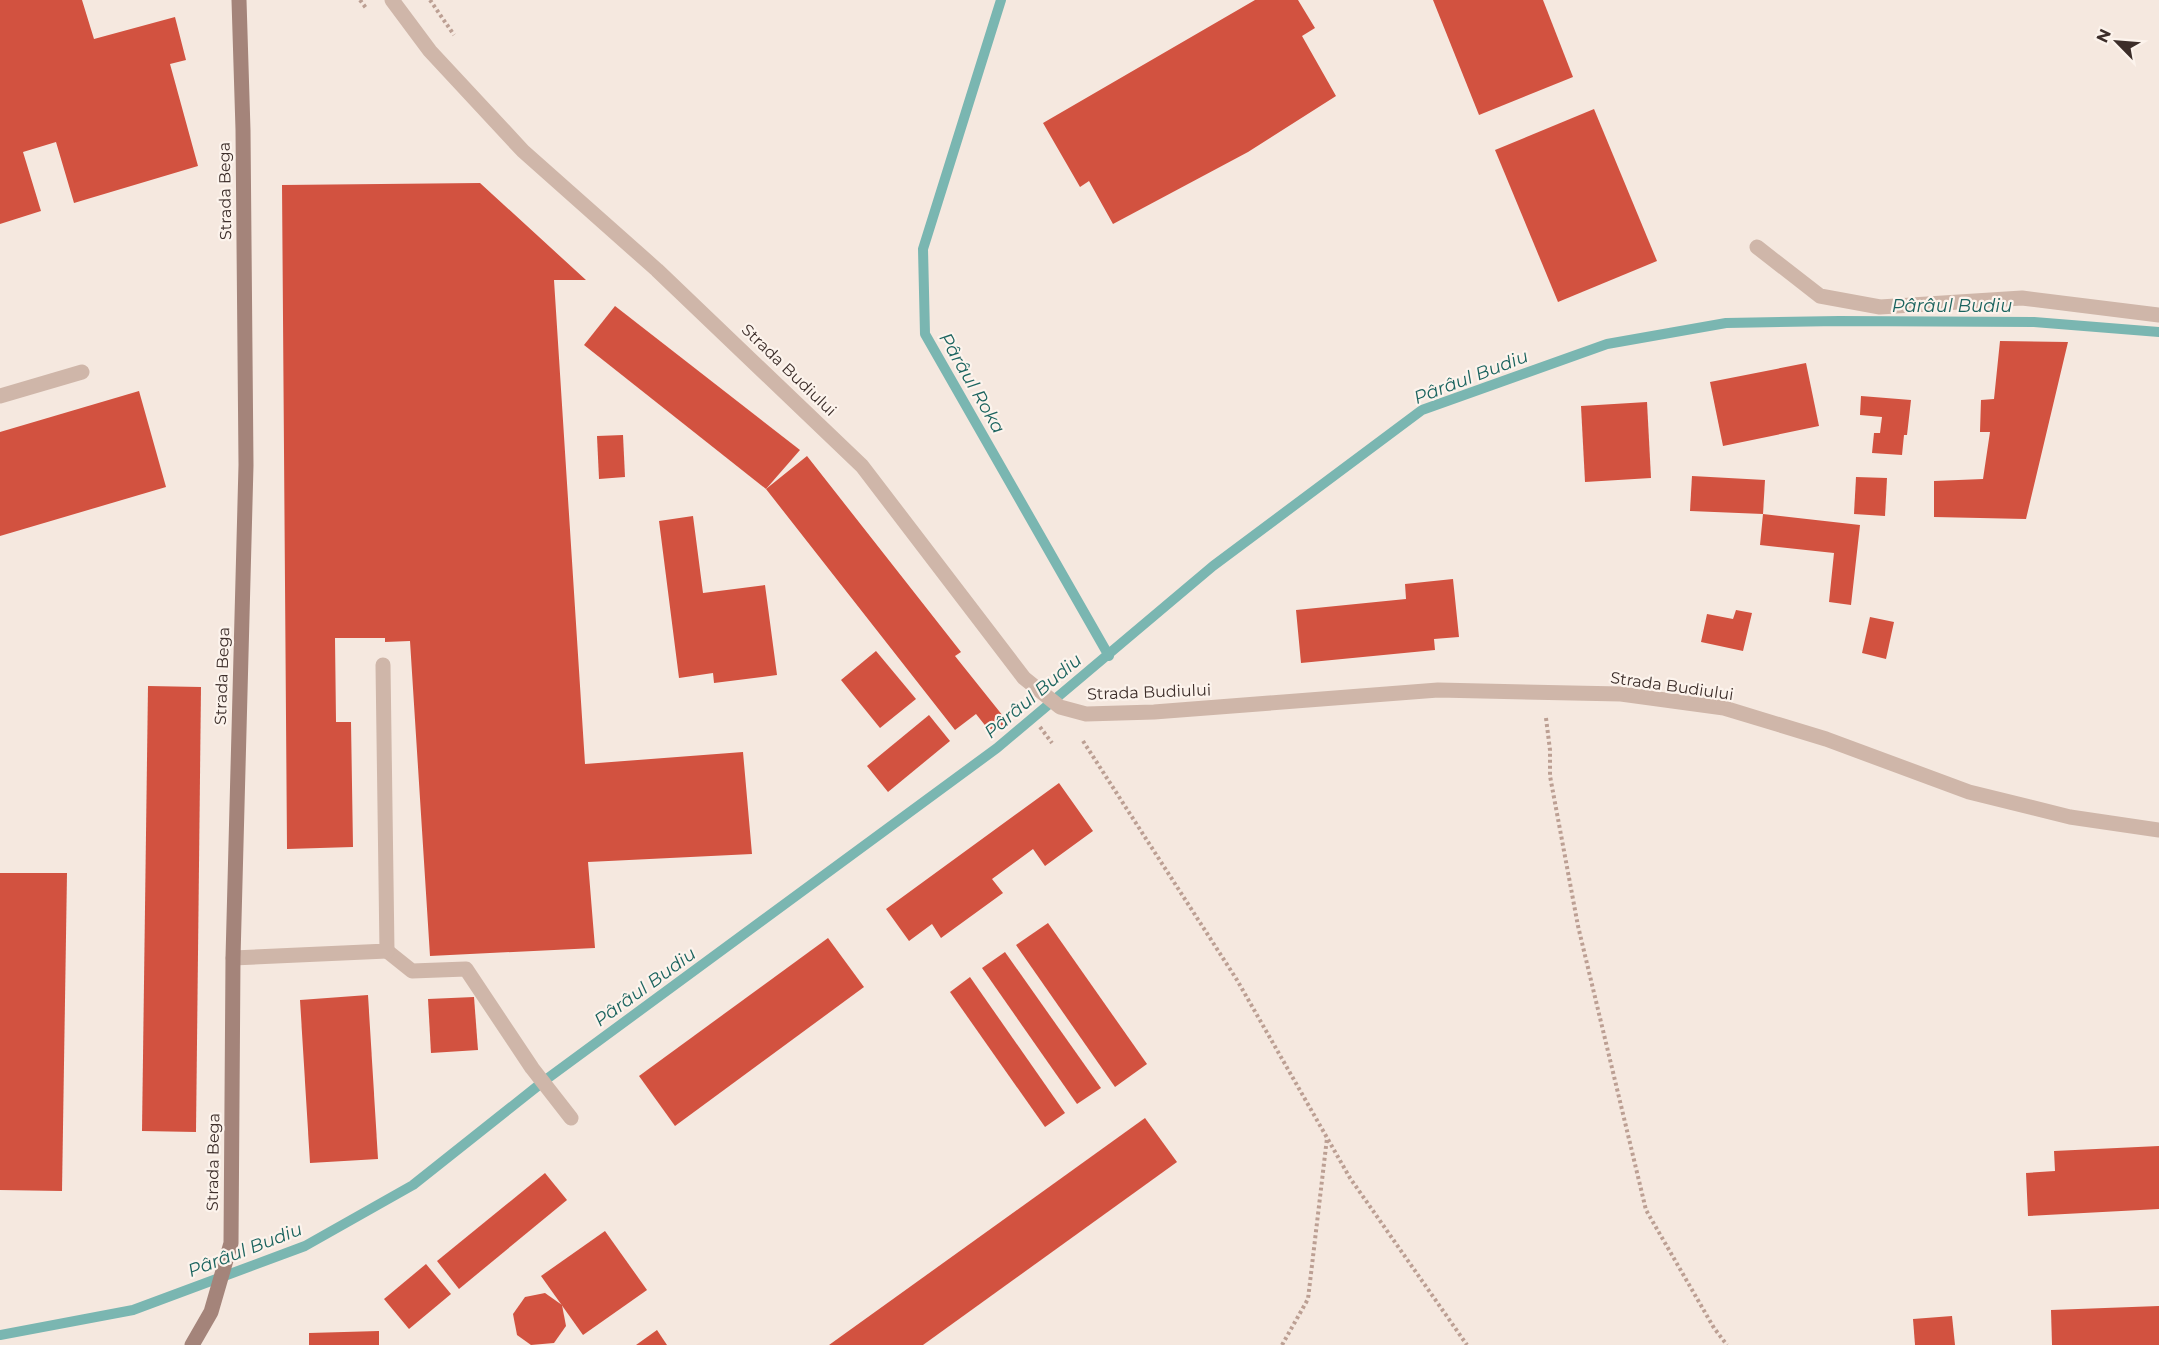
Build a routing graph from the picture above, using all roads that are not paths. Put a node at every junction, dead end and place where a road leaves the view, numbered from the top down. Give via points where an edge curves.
1 (239, 0) edge
2 (392, 0) edge
3 (1757, 247) dead end
4 (2159, 315) edge
5 (82, 372) dead end
6 (0, 396) edge
7 (383, 665) dead end
8 (2159, 830) edge
9 (387, 951) junction
10 (233, 958) junction
11 (571, 1118) dead end
12 (192, 1345) edge

1 - 10 main road, Strada Bega via 246,465
2 - 8 street, Strada Budiului via 429,51 523,151 665,278 862,466 1024,678 1060,707 1086,714 1155,712 1438,690 1621,694 1724,708 1826,739 1969,792 2070,818
3 - 4 street via 1820,296 1880,307 2022,298
5 - 6 street
7 - 9 street
9 - 10 street
9 - 11 street via 412,971 466,969 532,1068
10 - 12 main road, Strada Bega via 231,1243 211,1312

